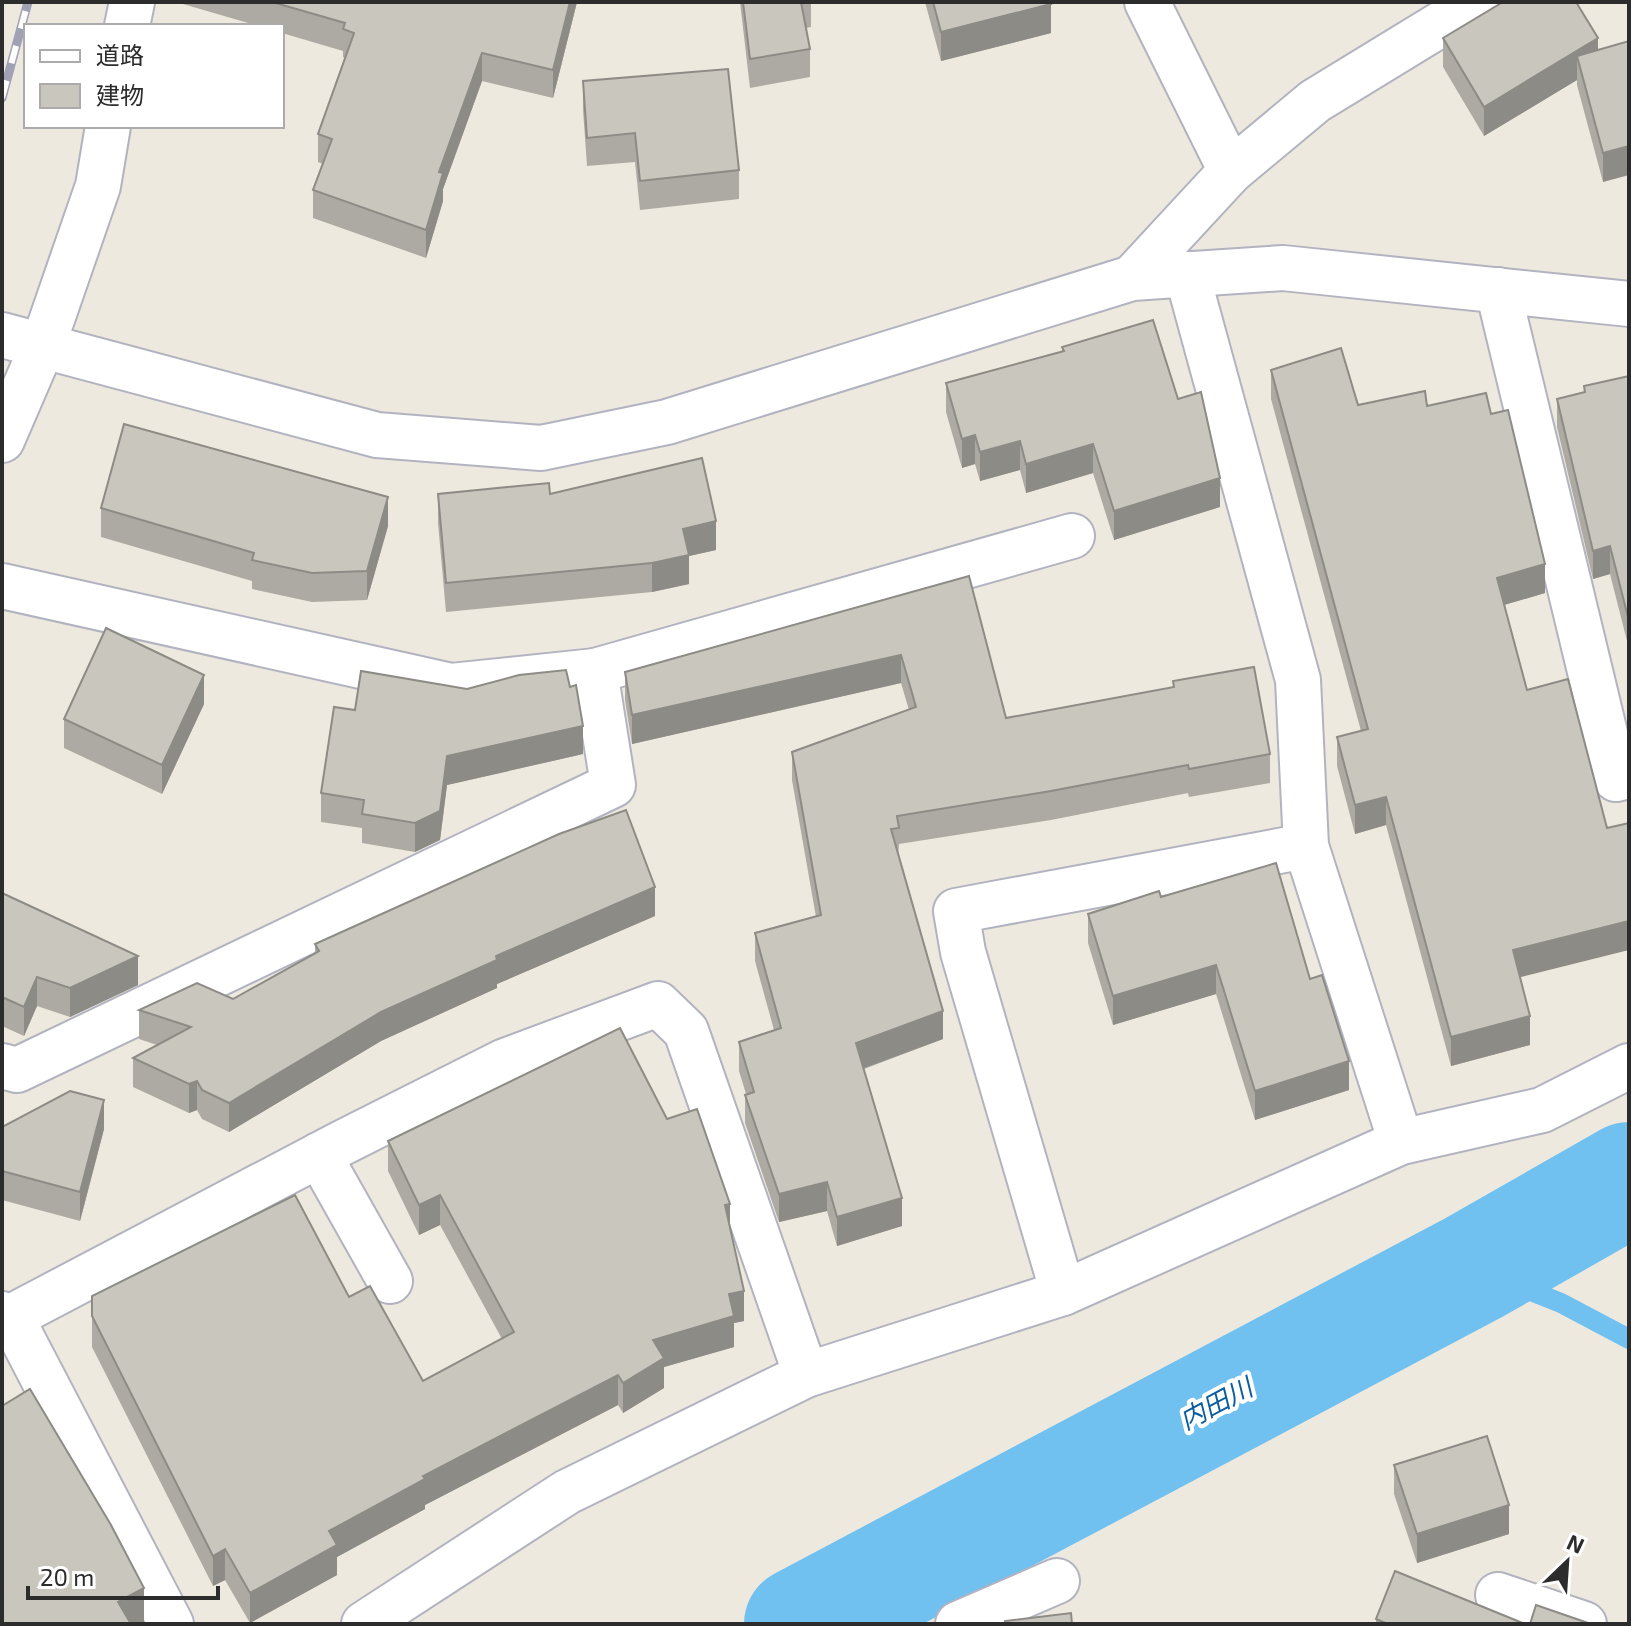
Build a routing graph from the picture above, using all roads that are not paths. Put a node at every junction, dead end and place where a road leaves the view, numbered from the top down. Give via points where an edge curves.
1 (132, 2) edge
2 (1147, 2) edge
3 (1477, 2) edge
4 (127, 24) edge
5 (108, 128) edge
6 (1231, 171) junction
7 (1187, 274) junction
8 (1132, 278) junction
9 (1498, 290) junction
10 (1629, 304) edge
11 (22, 340) edge
12 (2, 440) edge
13 (1072, 536) dead end
14 (2, 586) edge
15 (595, 671) junction
16 (1629, 776) edge
17 (1306, 846) junction
18 (2, 1066) edge
19 (1629, 1066) edge
20 (1401, 1142) junction
21 (319, 1155) junction
22 (390, 1281) dead end
23 (1063, 1293) junction
24 (6, 1316) edge
25 (806, 1375) junction
26 (1057, 1581) dead end
27 (1498, 1595) dead end
28 (171, 1624) edge
29 (364, 1624) edge
30 (958, 1624) edge
31 (1584, 1624) edge

1 - 4 street
2 - 6 street
3 - 6 street via 1315,101
5 - 11 street via 98,186
6 - 8 street
7 - 8 street
7 - 9 street via 1283,268
7 - 17 street via 1298,680
8 - 11 street via 667,422 541,448 377,435
9 - 10 street
9 - 16 street via 1616,779
11 - 12 street
13 - 15 street
14 - 15 street via 451,686
15 - 18 street via 613,785 17,1070
17 - 20 street
17 - 23 street via 956,911 963,952
19 - 20 street via 1542,1110
20 - 23 street
21 - 22 street
21 - 24 street
21 - 25 street via 505,1061 658,1004 686,1031
23 - 25 street
24 - 28 street
25 - 29 street via 567,1492
26 - 30 street
27 - 31 street

